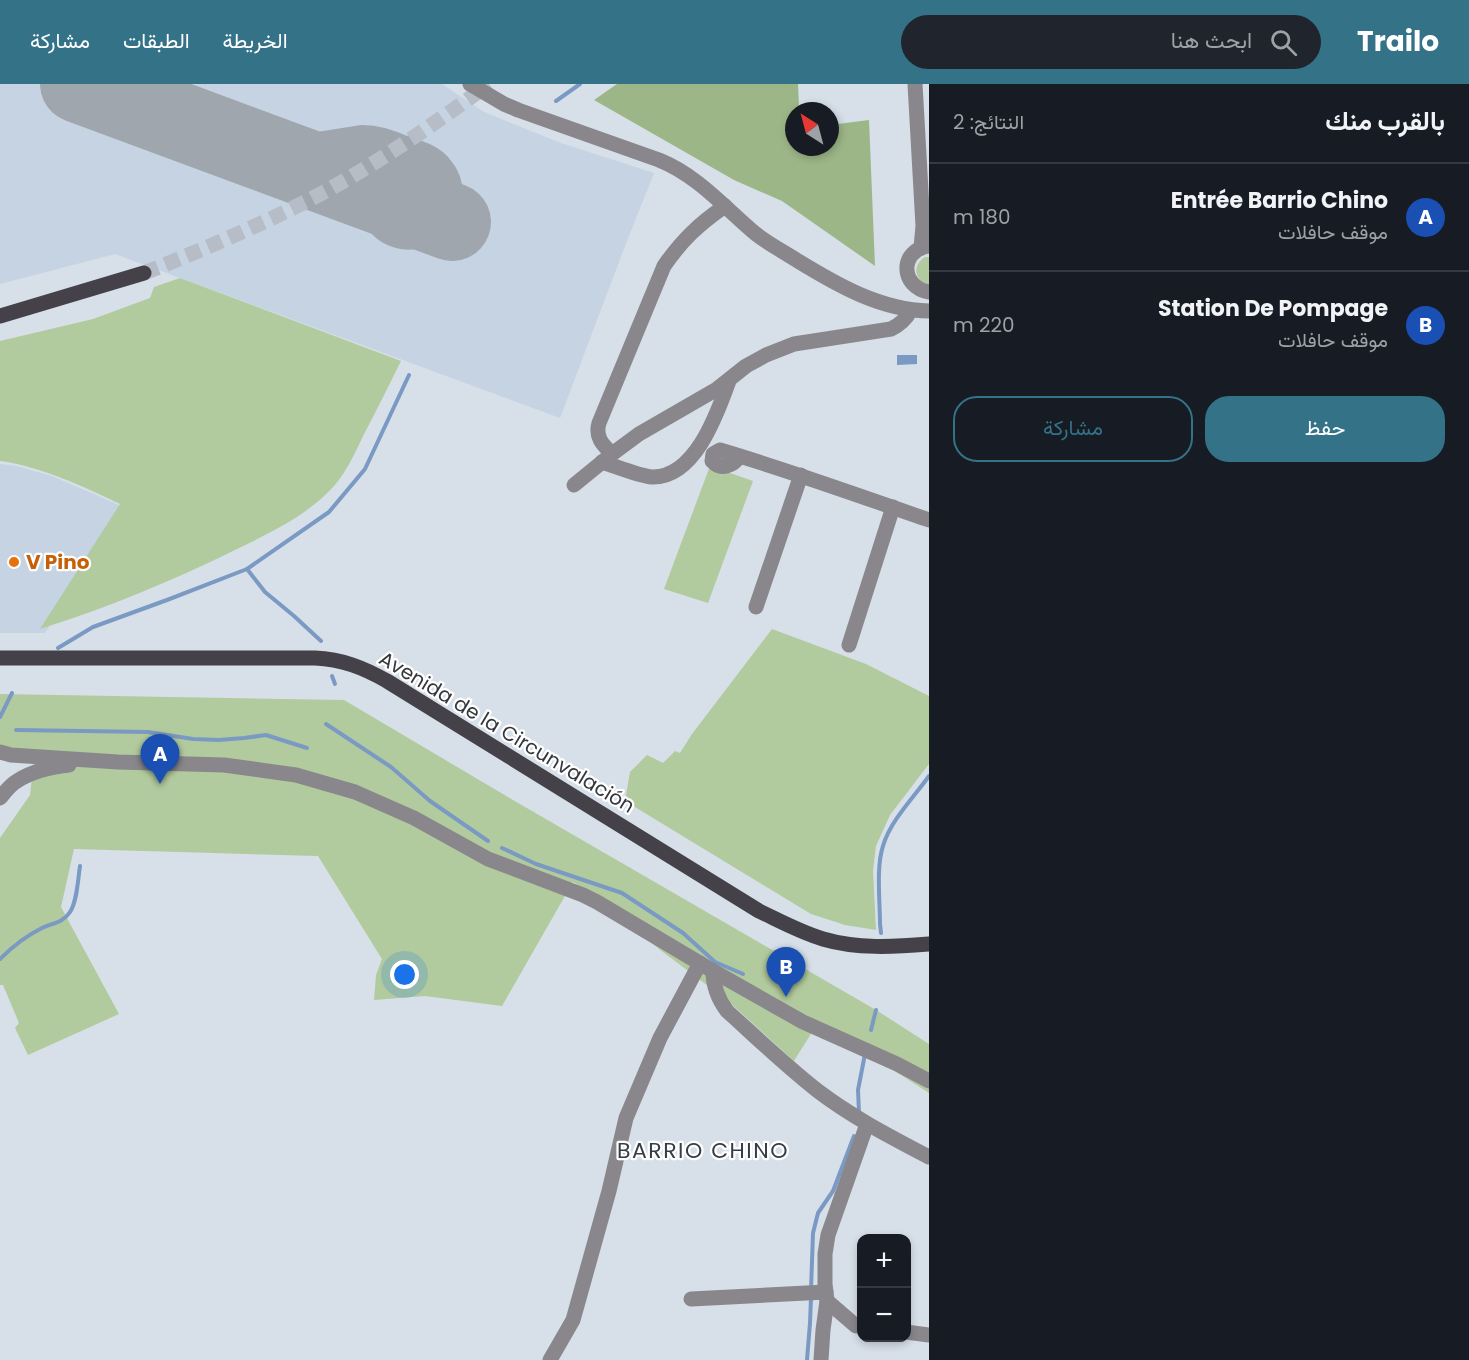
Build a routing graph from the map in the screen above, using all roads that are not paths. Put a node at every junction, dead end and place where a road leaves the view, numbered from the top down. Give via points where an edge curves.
1 (470, 84) edge
2 (915, 84) edge
3 (725, 206) junction
4 (925, 239) edge
5 (144, 273) tunnel mouth
6 (923, 290) edge
7 (929, 305) edge
8 (911, 310) junction
9 (929, 311) edge
10 (0, 316) edge
11 (729, 381) junction
12 (740, 456) dead end
13 (607, 458) junction
14 (801, 475) junction
15 (574, 485) dead end
16 (893, 507) junction
17 (929, 520) edge
18 (756, 606) dead end
19 (849, 645) dead end
20 (0, 657) edge
21 (5, 754) edge
22 (96, 761) junction
23 (6, 789) edge
24 (929, 944) edge
25 (706, 967) junction
26 (929, 1081) edge
27 (867, 1124) junction
28 (929, 1157) edge
29 (827, 1296) junction
30 (691, 1299) dead end
31 (857, 1326) edge
32 (911, 1333) edge
33 (929, 1335) edge
34 (550, 1360) edge
35 (821, 1360) edge

1 - 3 street via 518,110 669,164
2 - 4 street
3 - 8 street via 762,238 833,282 884,304
3 - 13 street via 689,233 664,266 599,423 597,435
4 - 6 street via 907,265 909,278
5 - 10 main road
6 - 7 street
8 - 9 street
8 - 11 street via 900,325 891,329 803,342 777,350
11 - 13 street via 639,434
11 - 13 street via 703,439 674,472 649,477
12 - 14 street
13 - 15 street
14 - 16 street
14 - 18 street
16 - 17 street
16 - 19 street
20 - 24 main road, Avenida de la Circunvalación via 315,658 353,664 785,924 825,940 852,945
21 - 22 street
21 - 23 street via 18,764 18,776
22 - 23 street via 47,769
22 - 25 street via 263,769 355,792 414,818 488,859 583,895
25 - 26 street via 803,1022
25 - 27 street via 727,1011 818,1091
25 - 34 street via 660,1038 626,1119 573,1320
27 - 28 street
27 - 29 street via 828,1235
29 - 30 street
29 - 31 street
29 - 35 street
32 - 33 street

